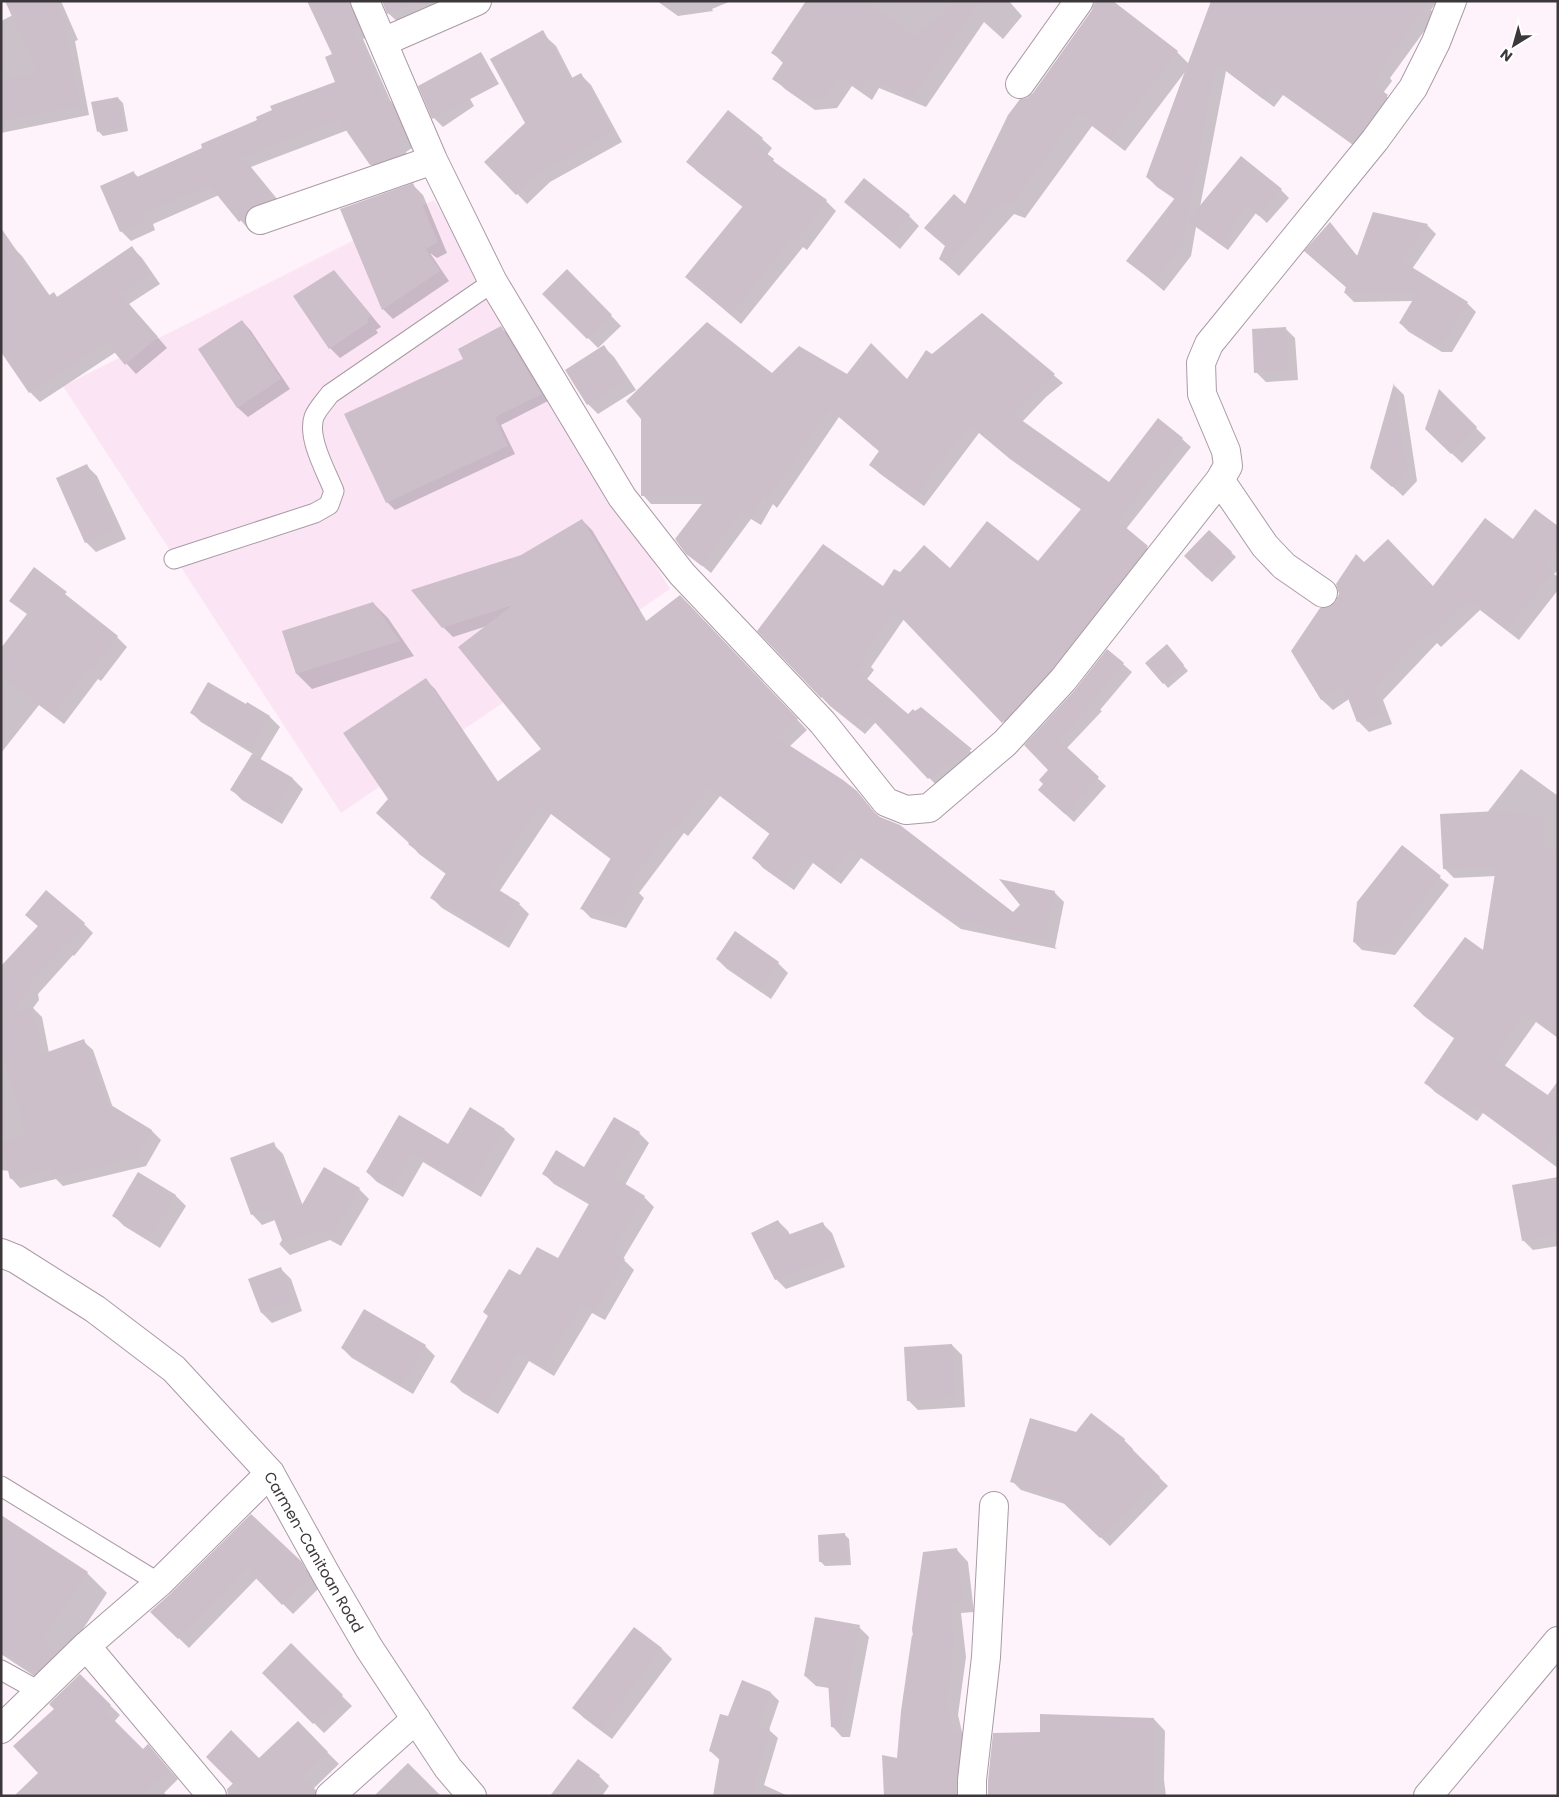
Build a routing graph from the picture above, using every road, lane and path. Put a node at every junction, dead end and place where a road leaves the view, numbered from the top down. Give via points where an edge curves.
1 (365, 1) edge
2 (477, 1) edge
3 (1079, 1) edge
4 (1452, 1) edge
5 (383, 42) junction
6 (1020, 84) dead end
7 (432, 160) junction
8 (260, 220) dead end
9 (493, 282) junction
10 (1220, 480) junction
11 (174, 559) dead end
12 (1323, 593) dead end
13 (1, 1253) edge
14 (270, 1473) junction
15 (1, 1486) edge
16 (994, 1506) dead end
17 (159, 1583) junction
18 (1558, 1641) edge
19 (86, 1646) junction
20 (1, 1670) edge
21 (39, 1691) junction
22 (416, 1720) junction
23 (1, 1729) edge
24 (212, 1796) edge
25 (330, 1796) edge
26 (472, 1796) edge
27 (972, 1796) edge
28 (1428, 1796) edge

1 - 5 street
2 - 5 street
3 - 6 street
4 - 10 street via 1413,88 1375,140 1209,344 1201,363 1202,394 1226,451 1228,466
5 - 7 street
7 - 8 street
7 - 9 street
9 - 10 street via 622,497 682,574 823,723 886,802 906,810 929,808 1005,743 1063,680
9 - 11 lane via 330,394 315,416 312,428 334,491 329,505 314,513
10 - 12 street via 1271,552 1284,566
13 - 14 street, Carmen-Canitoan Road via 16,1259 95,1309 174,1369
14 - 17 street
14 - 22 street, Carmen-Canitoan Road via 369,1648
15 - 17 lane
16 - 27 street via 986,1657
17 - 19 street
18 - 28 street
19 - 21 street
19 - 24 street
20 - 21 lane
21 - 23 street
22 - 25 street
22 - 26 street, Carmen-Canitoan Road via 448,1768

